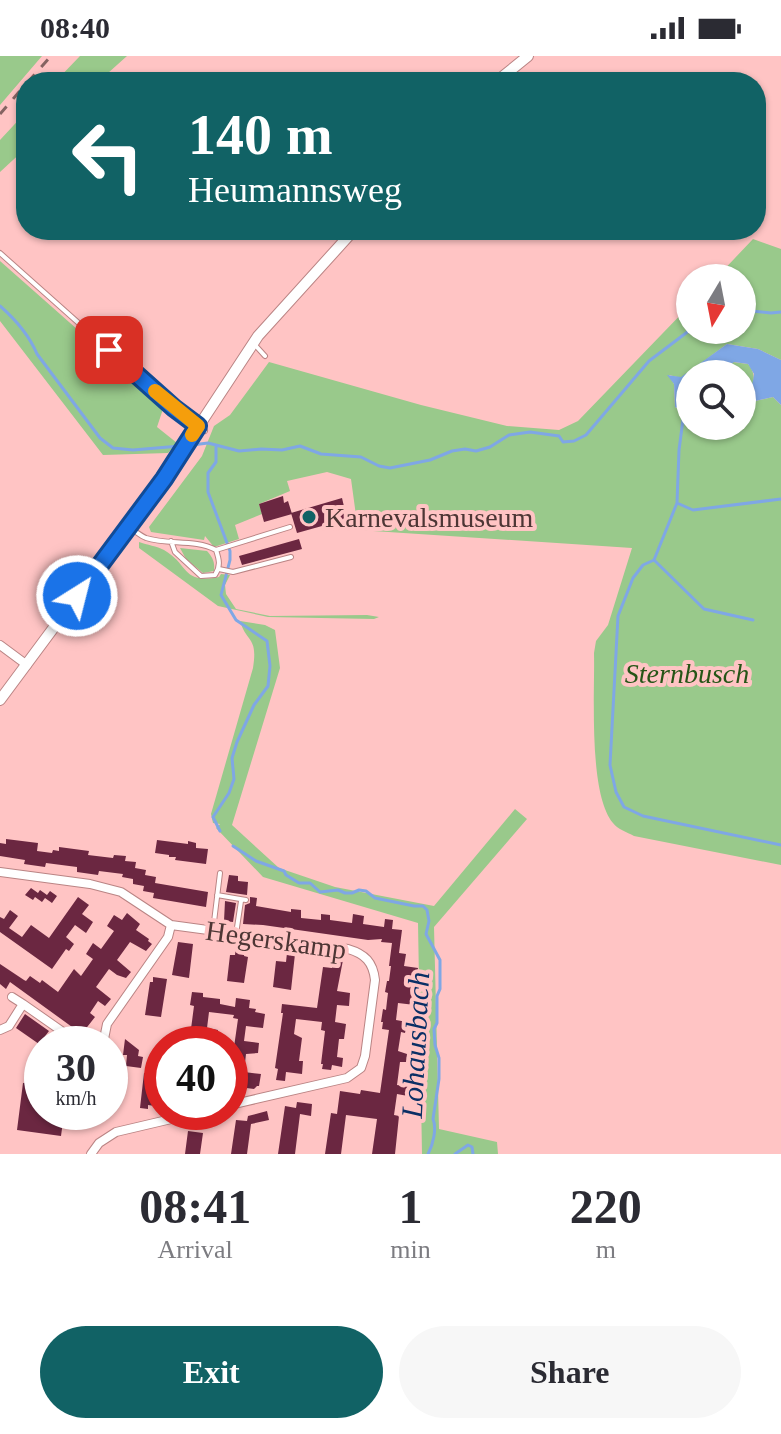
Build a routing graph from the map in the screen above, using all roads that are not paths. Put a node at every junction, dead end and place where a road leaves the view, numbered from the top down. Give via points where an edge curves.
1 (528, 56) edge
2 (510, 70) joint
3 (508, 72) edge
4 (345, 240) edge
5 (0, 253) edge
6 (253, 343) junction
7 (265, 356) dead end
8 (198, 431) junction
9 (128, 527) junction
10 (290, 527) dead end
11 (171, 541) junction
12 (218, 549) junction
13 (291, 557) dead end
14 (220, 570) junction
15 (0, 645) edge
16 (31, 668) junction
17 (0, 700) edge
18 (0, 872) edge
19 (220, 873) dead end
20 (217, 895) junction
21 (171, 925) junction
22 (213, 930) junction
23 (236, 934) junction
24 (12, 997) dead end
25 (23, 1004) junction
26 (54, 1026) edge
27 (106, 1026) edge
28 (0, 1030) edge
29 (248, 1101) edge
30 (144, 1125) edge
31 (91, 1154) edge

1 - 2 street
2 - 3 street
4 - 6 street
5 - 8 lane
6 - 7 lane
6 - 8 street
8 - 9 street
9 - 11 lane via 146,538
9 - 16 street
10 - 12 lane
11 - 12 lane
11 - 14 lane via 175,552 201,576
12 - 14 lane
13 - 14 lane via 233,572
15 - 16 street
16 - 17 street
18 - 21 street, Hegerskamp via 121,892
19 - 20 lane
20 - 22 lane
20 - 23 lane via 243,900
21 - 22 street, Hegerskamp
21 - 27 street, Hegerskamp
22 - 23 street, Hegerskamp
23 - 29 street, Hegerskamp via 359,952 368,959 375,980 365,1056 356,1073
24 - 25 street, Hegerskamp
25 - 26 street, Hegerskamp
25 - 28 street via 9,1026
30 - 31 street via 116,1132

